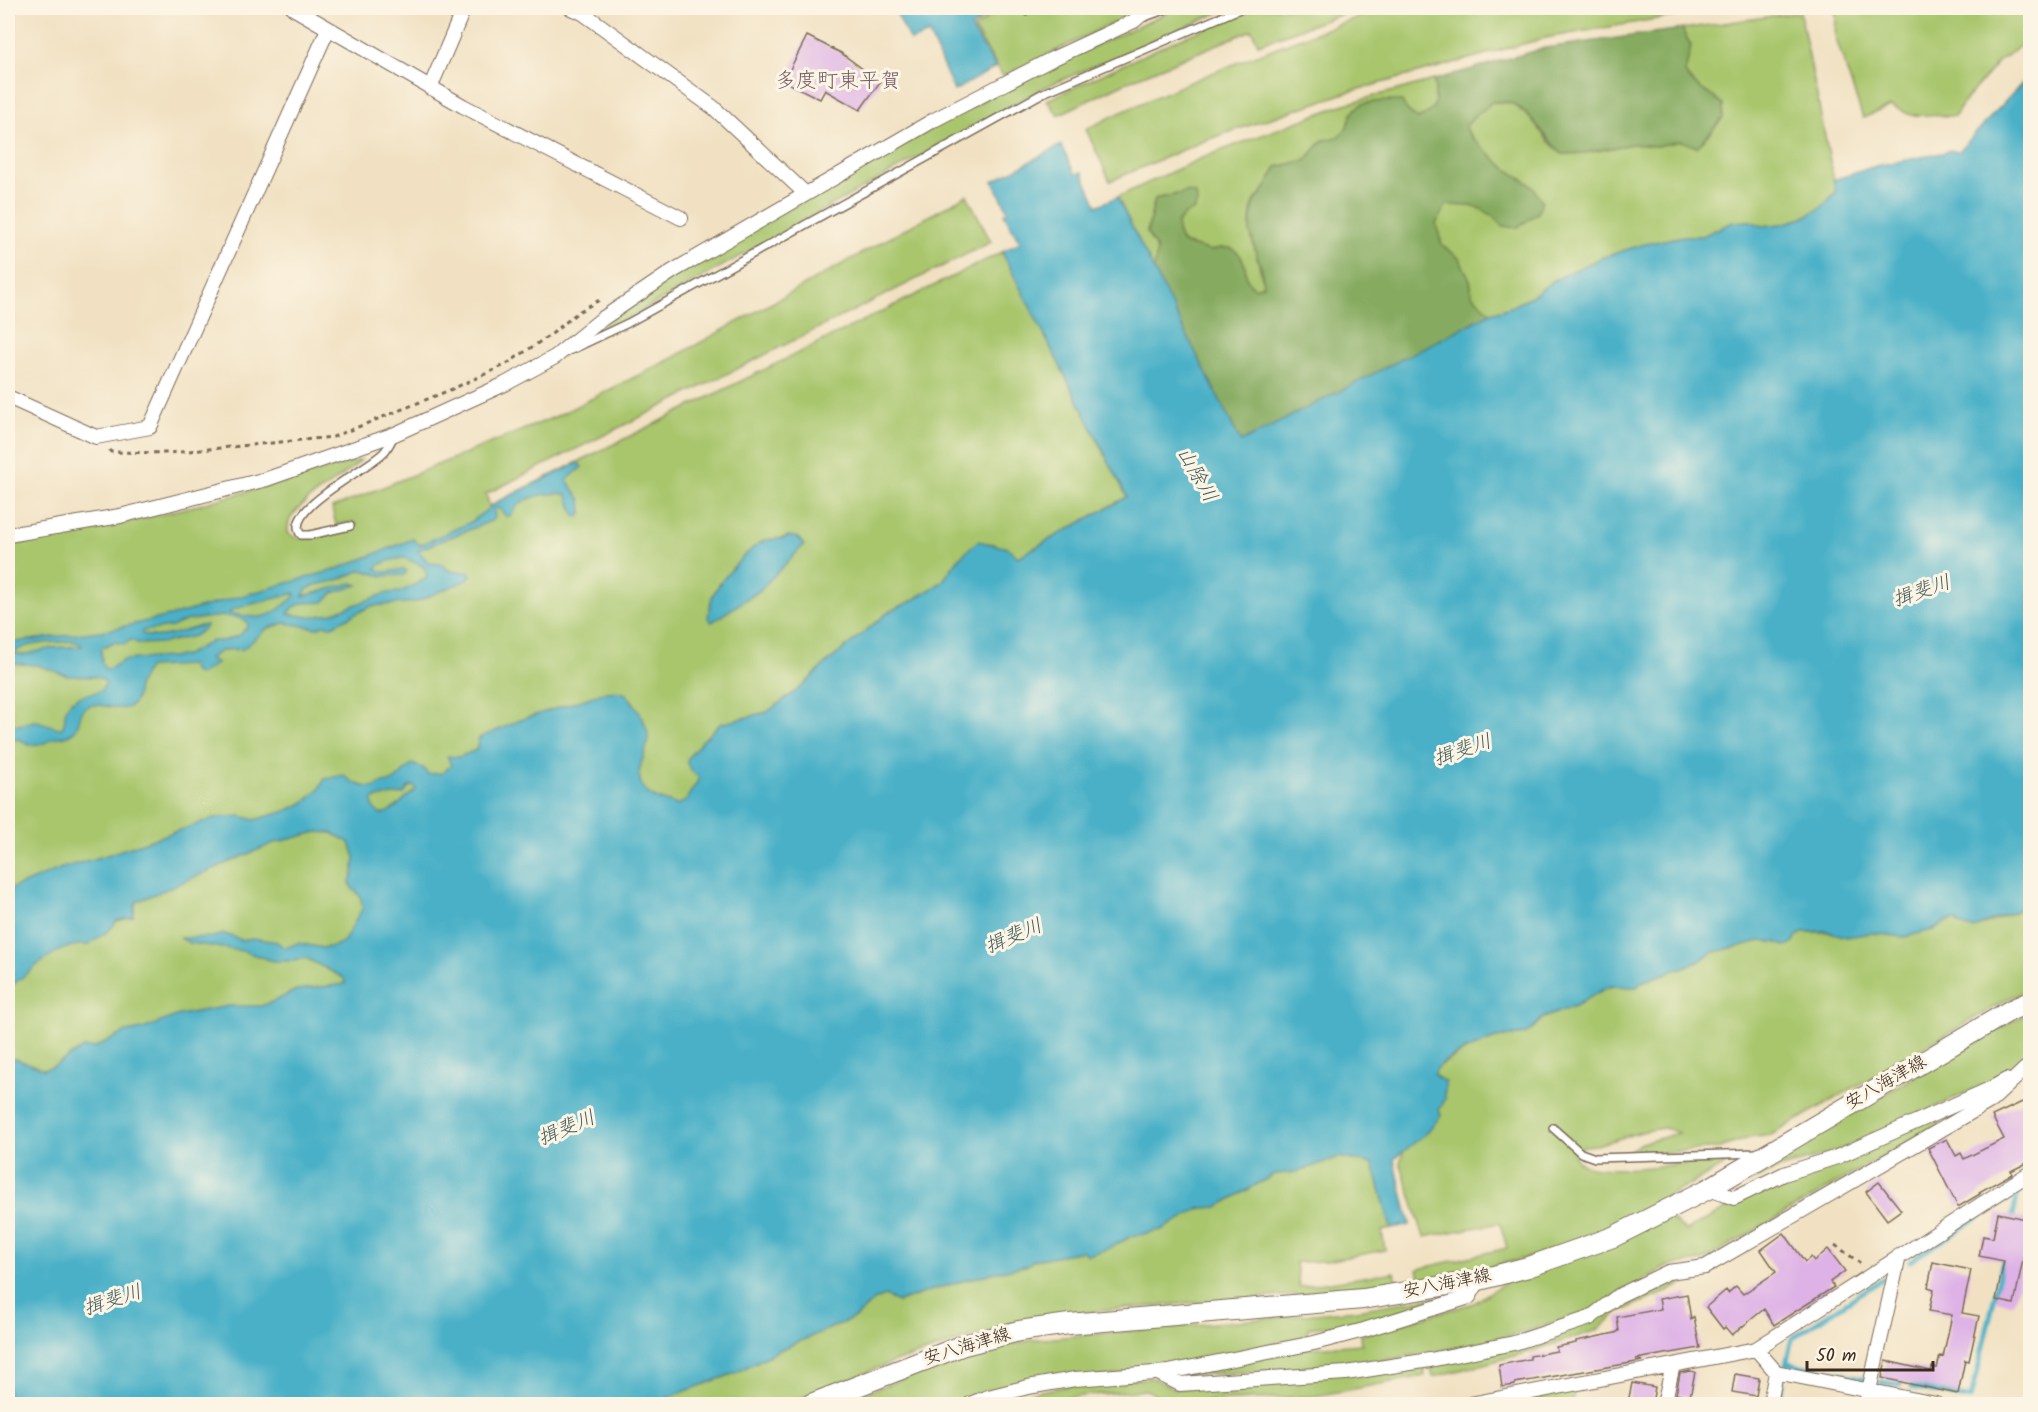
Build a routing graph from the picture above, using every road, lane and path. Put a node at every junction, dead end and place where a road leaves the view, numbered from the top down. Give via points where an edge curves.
1 (14, 8) edge
2 (293, 8) edge
3 (464, 8) edge
4 (571, 8) edge
5 (1032, 8) edge
6 (1149, 8) edge
7 (1169, 8) edge
8 (1242, 8) edge
9 (1025, 16) dead end
10 (1134, 21) junction
11 (8, 22) edge
12 (328, 29) junction
13 (430, 88) junction
14 (806, 194) junction
15 (681, 218) dead end
16 (609, 295) dead end
17 (555, 357) junction
18 (8, 397) edge
19 (395, 434) junction
20 (96, 437) junction
21 (350, 526) dead end
22 (8, 535) edge
23 (2031, 1002) edge
24 (2028, 1068) edge
25 (1553, 1128) dead end
26 (1769, 1152) junction
27 (2031, 1173) edge
28 (1707, 1189) junction
29 (1835, 1245) dead end
30 (1899, 1256) junction
31 (1873, 1273) junction
32 (1479, 1280) junction
33 (1756, 1348) junction
34 (1673, 1365) junction
35 (1776, 1372) junction
36 (1158, 1373) junction
37 (1868, 1398) edge
38 (811, 1404) edge
39 (970, 1404) edge
40 (1470, 1404) edge
41 (1664, 1404) edge
42 (1770, 1404) edge
43 (1936, 1404) edge

1 - 11 path
2 - 12 street
3 - 13 street
4 - 14 street via 714,108
5 - 9 path
6 - 10 street
7 - 10 lane
8 - 17 lane via 1043,93 628,323
10 - 14 street via 1052,58 934,120
12 - 13 street
12 - 20 street via 150,427
13 - 15 street
14 - 17 street via 673,270
16 - 20 path via 578,312 505,365 333,437 169,453 111,452
17 - 19 street
18 - 20 street
19 - 21 lane via 384,452 312,504 297,523 297,531 310,535
19 - 22 street via 267,479 191,500
23 - 26 main road, 安八海津線
24 - 28 street via 1837,1157 1784,1174 1734,1198
24 - 36 street via 1992,1101 1705,1267 1668,1272 1618,1296 1590,1318 1514,1342 1346,1373 1180,1384
25 - 26 lane via 1581,1153 1595,1158
26 - 28 main road, 安八海津線
27 - 30 street
28 - 32 main road, 安八海津線 via 1613,1237
29 - 31 path
30 - 31 street
30 - 37 street
31 - 33 street
32 - 36 street via 1469,1297 1364,1330
32 - 38 main road, 安八海津線 via 1363,1299 1019,1331 964,1345
33 - 34 street
33 - 35 street
34 - 40 street
34 - 41 street
35 - 37 street
35 - 42 street
36 - 39 street via 1075,1379 1028,1387
37 - 43 street

